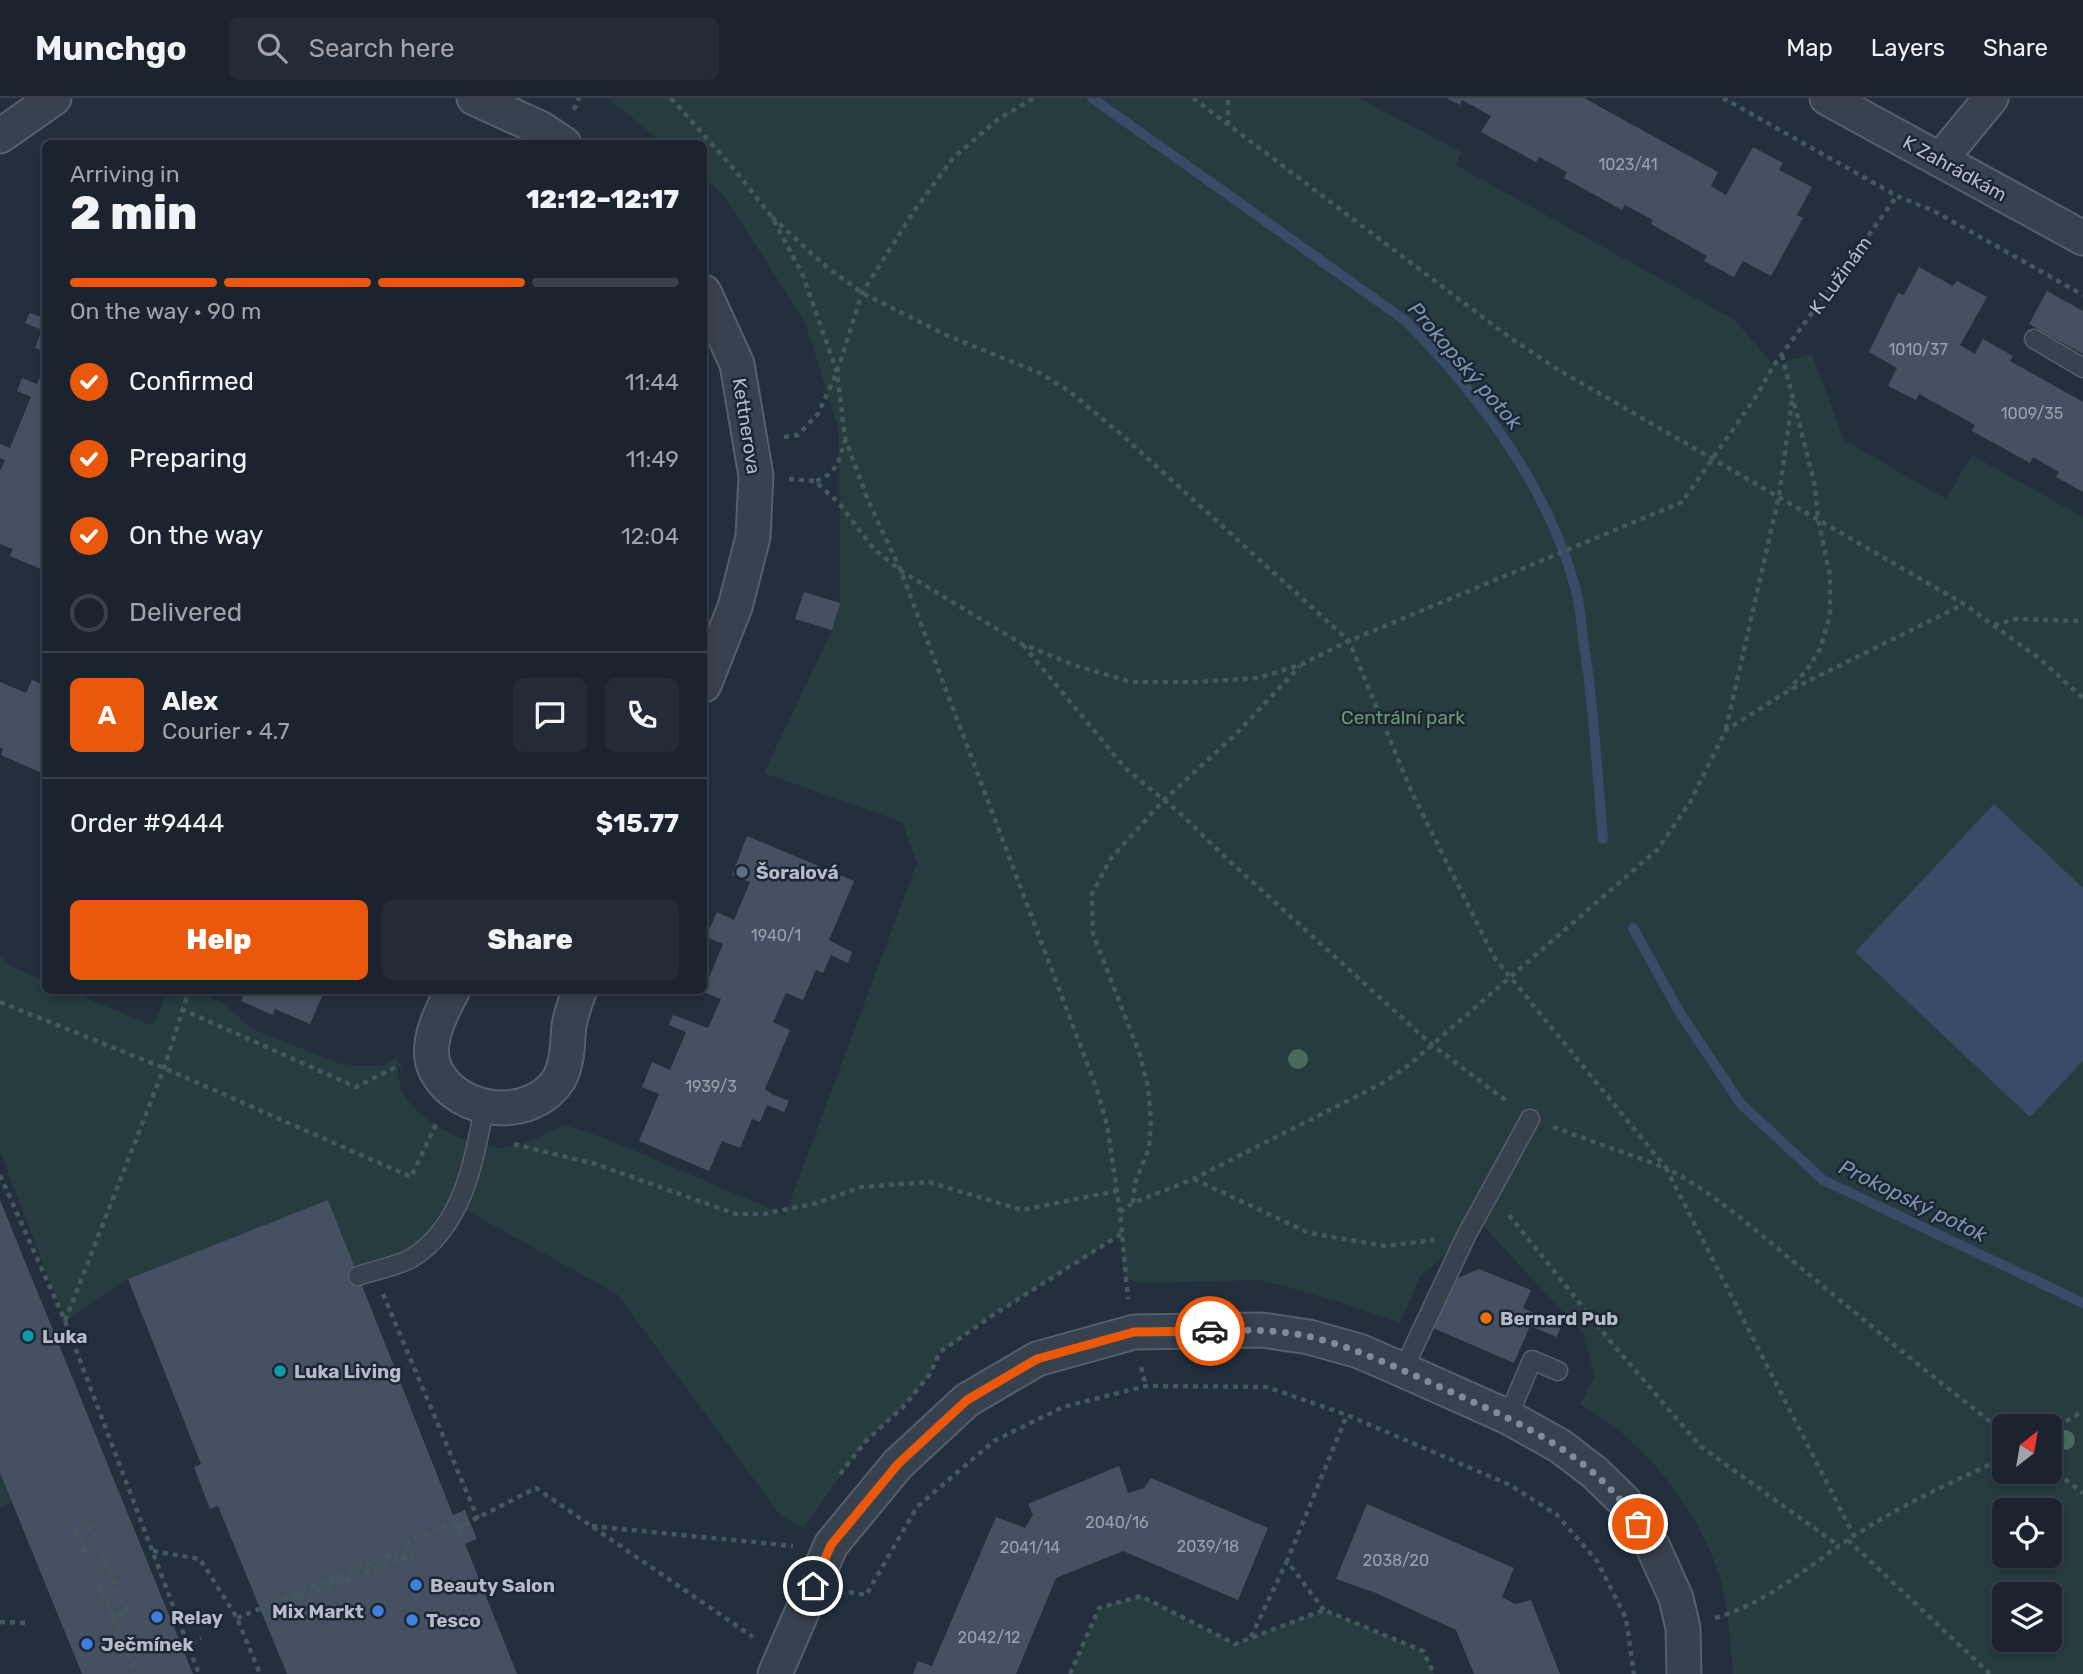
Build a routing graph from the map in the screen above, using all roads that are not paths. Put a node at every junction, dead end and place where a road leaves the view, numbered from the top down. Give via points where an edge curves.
1 (54, 98) edge
2 (474, 98) edge
3 (1827, 98) edge
4 (1990, 98) edge
5 (0, 136) edge
6 (558, 140) edge
7 (1940, 160) junction
8 (2083, 238) edge
9 (707, 299) edge
10 (2034, 339) dead end
11 (2083, 368) edge
12 (707, 677) edge
13 (451, 994) edge
14 (578, 994) edge
15 (1530, 1119) road end
16 (482, 1121) junction
17 (366, 1273) road end
18 (1403, 1370) junction
19 (1558, 1371) dead end
20 (1508, 1417) junction
21 (780, 1661) edge
22 (1684, 1674) edge

1 - 5 street
2 - 6 street
3 - 7 street, K Zahrádkám
4 - 7 street
7 - 8 street, K Zahrádkám
9 - 12 street, Kettnerova via 737,364 756,476 753,537 735,607
10 - 11 lane
13 - 16 street via 437,1019 432,1049 435,1070 451,1090 470,1102
14 - 16 street via 559,1078 544,1095
15 - 18 lane via 1466,1236
16 - 17 lane via 458,1205 436,1237 409,1259
18 - 20 street
18 - 21 street via 1309,1337 1262,1330 1134,1332 1037,1359 967,1400 898,1464 831,1545
19 - 20 lane via 1532,1360
20 - 22 street via 1560,1446 1624,1501 1653,1547 1676,1598 1683,1628

